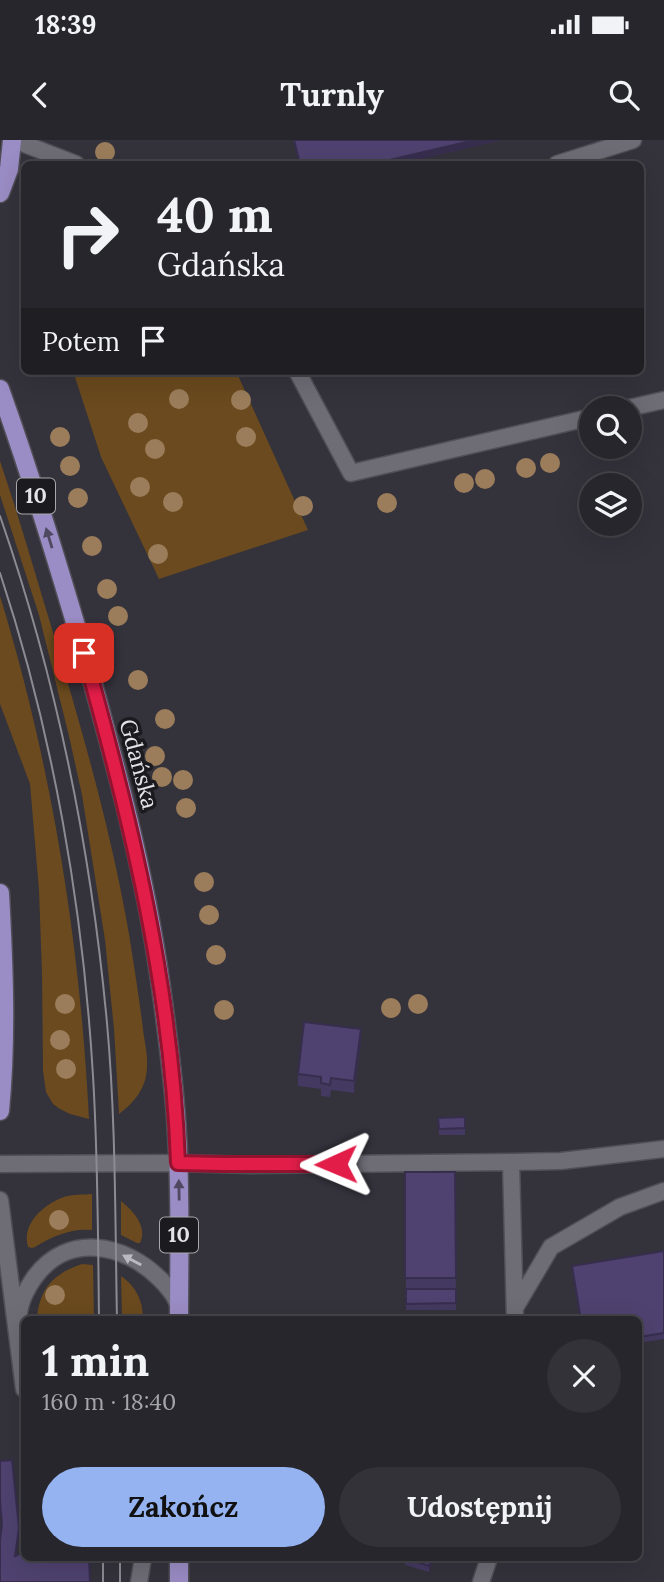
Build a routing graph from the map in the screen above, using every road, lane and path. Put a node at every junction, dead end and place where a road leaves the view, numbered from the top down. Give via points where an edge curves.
1 (13, 140) edge
2 (633, 140) edge
3 (68, 161) edge
4 (566, 161) edge
5 (0, 193) edge
6 (299, 375) edge
7 (0, 389) edge
8 (664, 400) edge
9 (642, 405) edge
10 (579, 420) edge
11 (0, 893) edge
12 (5, 975) junction
13 (0, 999) edge
14 (0, 1111) edge
15 (664, 1149) edge
16 (511, 1162) junction
17 (178, 1163) junction
18 (0, 1164) edge
19 (664, 1191) edge
20 (0, 1200) edge
21 (515, 1314) edge
22 (179, 1315) edge
23 (18, 1334) junction
24 (21, 1362) edge
25 (142, 1561) edge
26 (179, 1561) edge
27 (488, 1561) edge
28 (139, 1582) edge
29 (178, 1582) edge
30 (481, 1582) edge

1 - 3 lane
1 - 5 main road
2 - 4 lane
6 - 10 lane via 351,473
17 -> 7 main road, Gdańska / 10 via 163,1000 129,821 70,603
8 - 9 lane
11 - 12 main road
12 - 13 lane
12 - 14 main road
15 - 16 lane
16 - 17 lane
16 - 21 lane
17 - 18 lane
22 -> 17 main road, Gdańska / 10
19 - 21 lane via 620,1208 551,1247
20 - 23 lane
22 -> 23 lane via 165,1284 148,1268 108,1249 81,1248 62,1254 38,1272 22,1298
23 - 24 lane
25 - 28 lane
26 - 29 main road
27 - 30 lane

